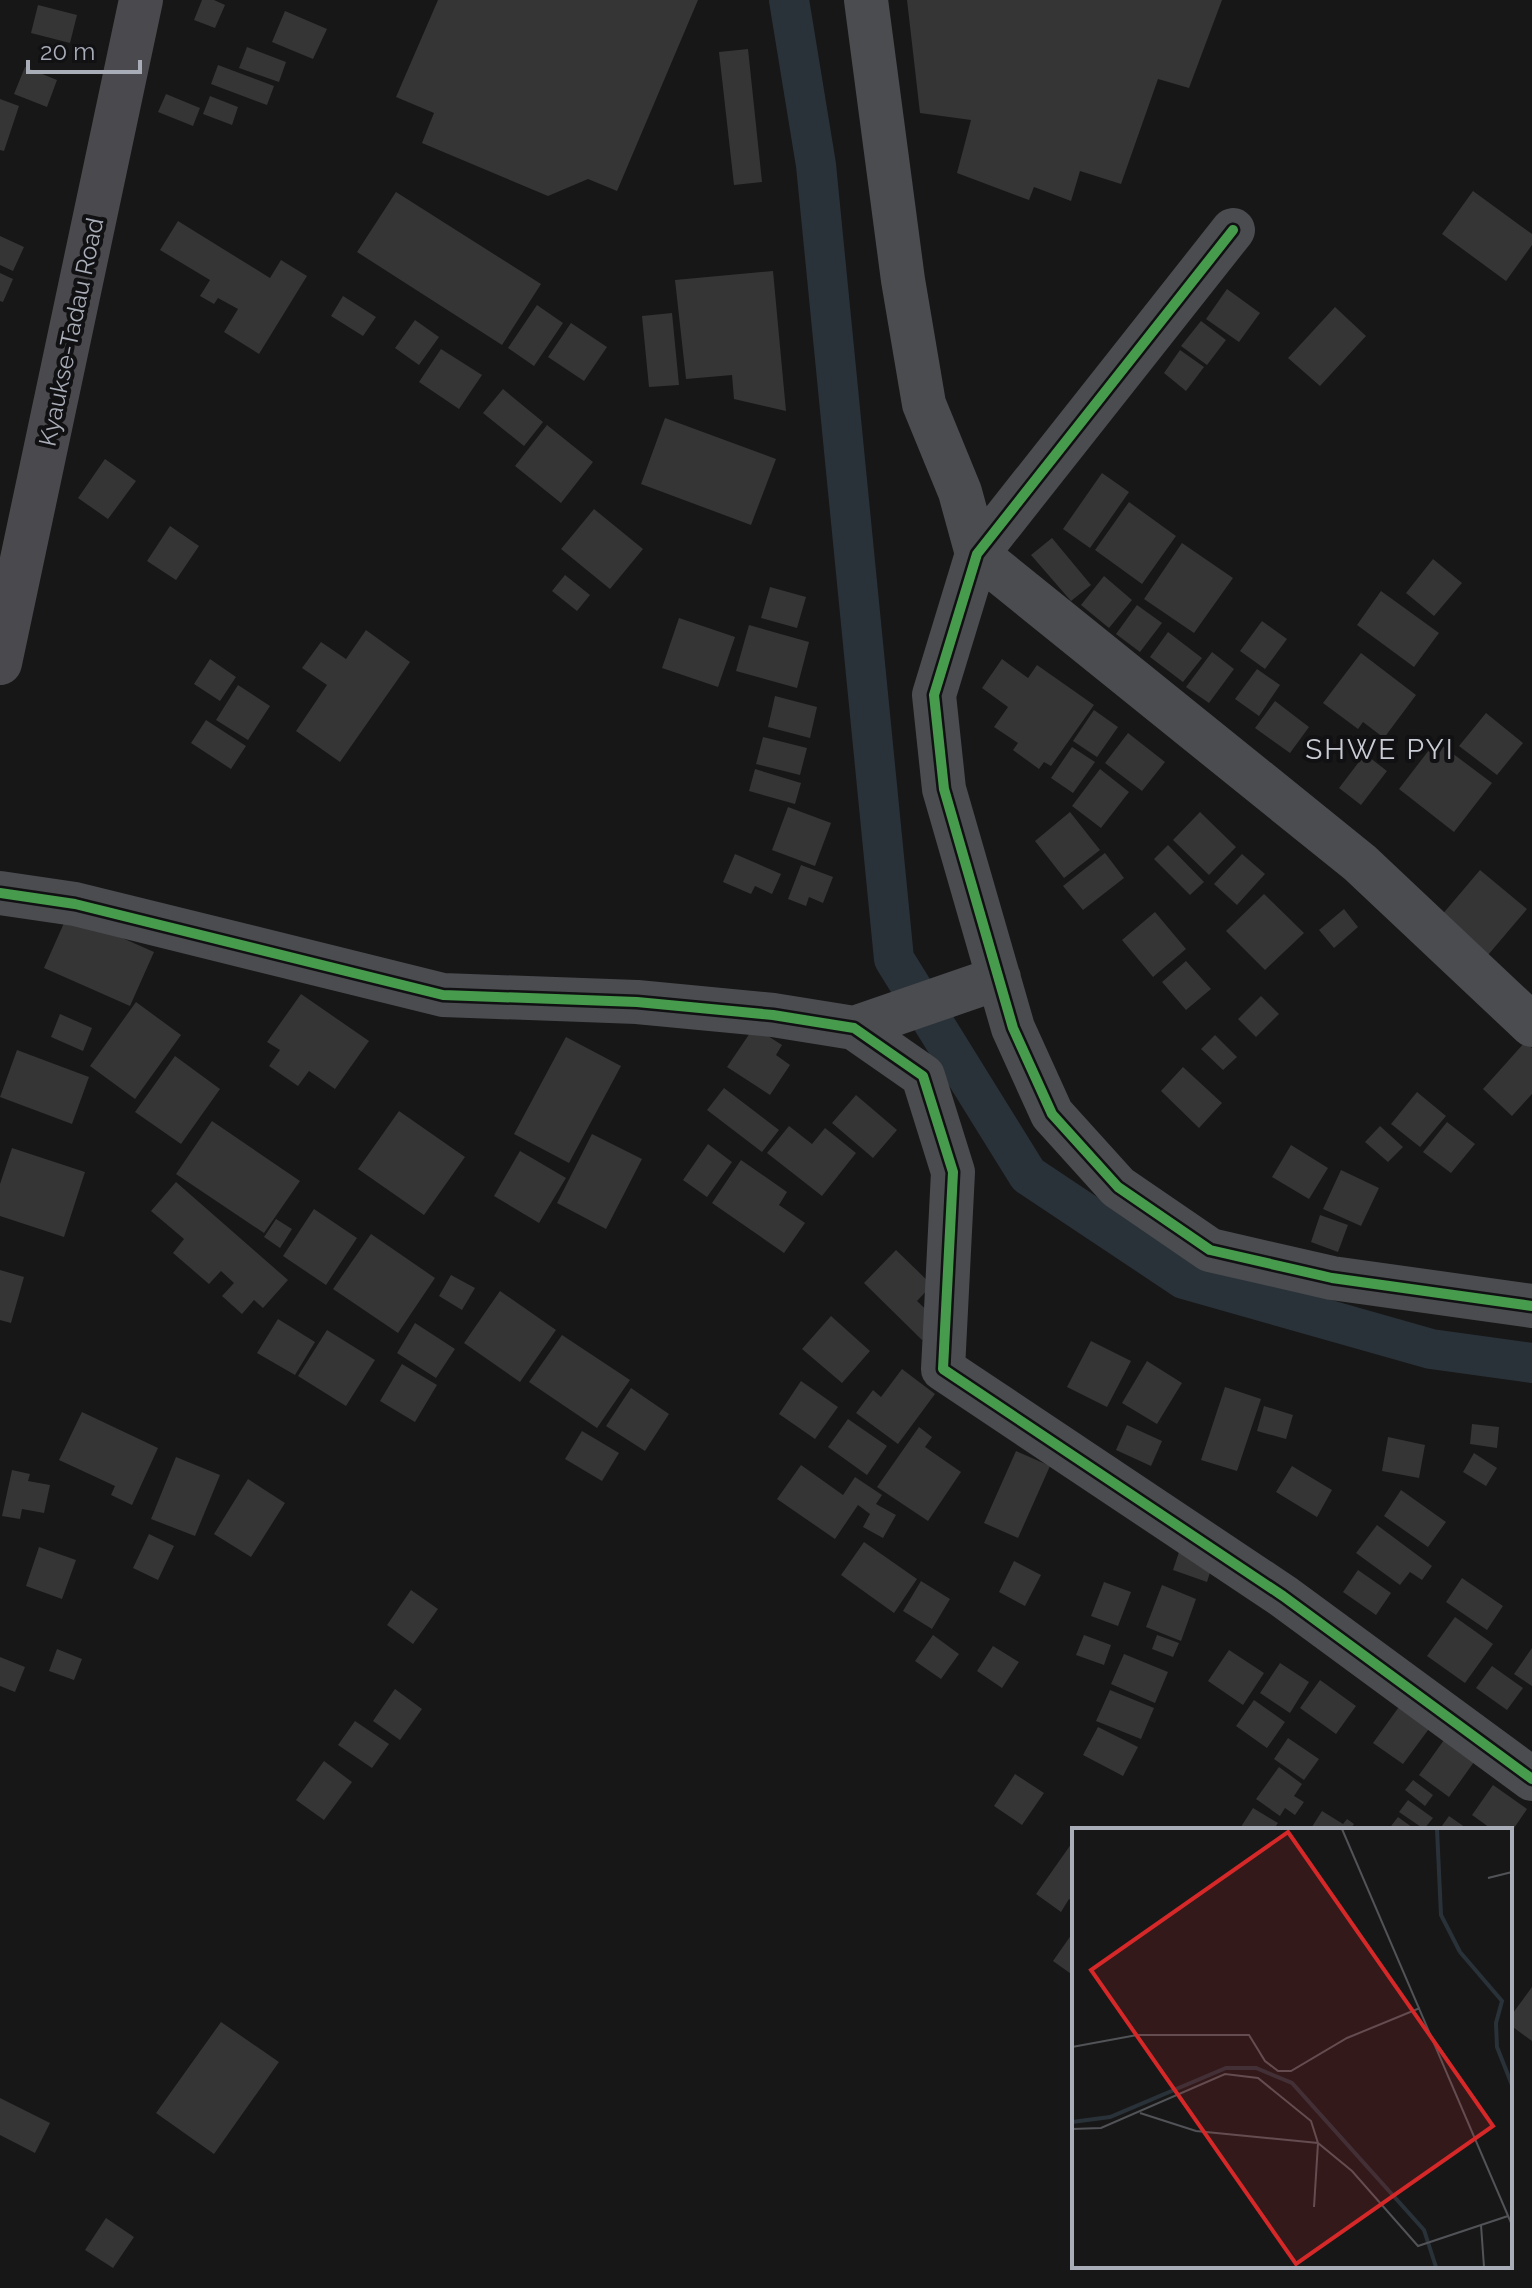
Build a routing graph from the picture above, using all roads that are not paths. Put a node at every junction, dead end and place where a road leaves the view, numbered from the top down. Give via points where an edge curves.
1 (141, 0) edge
2 (866, 0) edge
3 (1233, 230) dead end
4 (977, 554) junction
5 (0, 663) edge
6 (0, 893) edge
7 (999, 978) junction
8 (1532, 1025) edge
9 (854, 1028) junction
10 (1532, 1306) edge
11 (1532, 1779) edge

1 - 5 main road, Kyaukse-Tadau Road
2 - 4 street via 924,404 960,492
3 - 4 street
4 - 7 street via 934,695 944,789
4 - 8 street via 1360,863
6 - 9 street via 75,904 443,995 637,1002
7 - 9 street
7 - 10 street via 1013,1028 1052,1114 1118,1187 1210,1250 1332,1278
9 - 11 street via 923,1076 953,1172 943,1369 1283,1596

